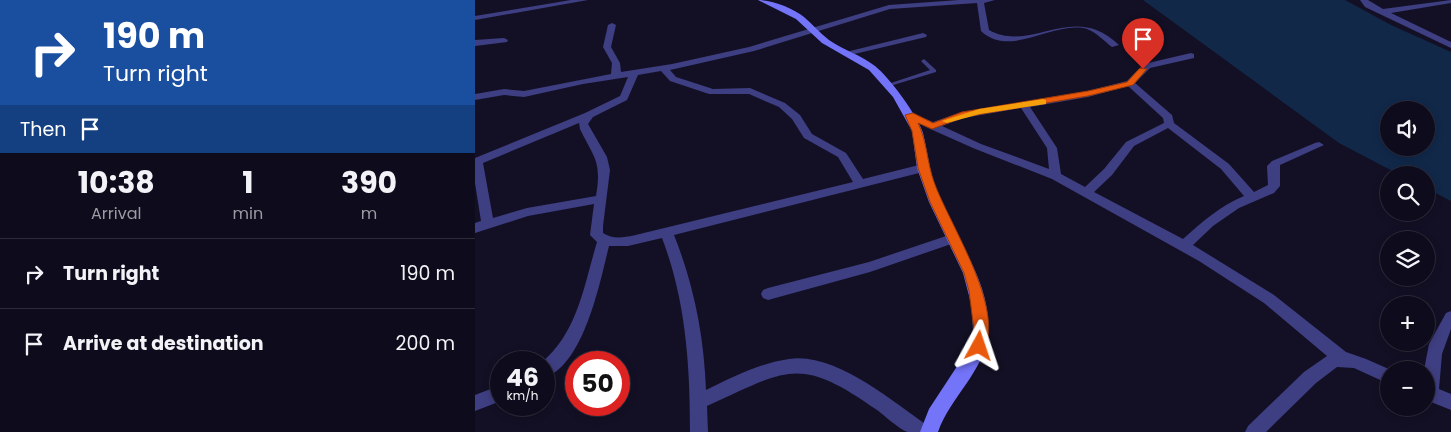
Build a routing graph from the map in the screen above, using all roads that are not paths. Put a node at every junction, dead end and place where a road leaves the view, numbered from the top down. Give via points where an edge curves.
1 (584, 0) edge
2 (762, 0) edge
3 (991, 0) edge
4 (1363, 0) edge
5 (980, 1) edge
6 (1436, 1) edge
7 (1451, 1) edge
8 (1382, 12) junction
9 (475, 18) edge
10 (612, 25) dead end
11 (813, 32) junction
12 (1451, 34) edge
13 (923, 35) dead end
14 (1437, 38) junction
15 (504, 40) dead end
16 (475, 43) edge
17 (1115, 45) dead end
18 (1451, 45) edge
19 (846, 53) junction
20 (1191, 56) dead end
21 (924, 61) dead end
22 (664, 69) junction
23 (634, 73) junction
24 (616, 76) junction
25 (1130, 84) junction
26 (888, 85) junction
27 (475, 97) edge
28 (1024, 105) junction
29 (589, 115) junction
30 (910, 115) junction
31 (1169, 124) junction
32 (932, 126) junction
33 (1319, 145) dead end
34 (476, 162) edge
35 (923, 168) junction
36 (1056, 176) junction
37 (860, 183) junction
38 (1086, 192) junction
39 (1251, 198) junction
40 (600, 199) junction
41 (488, 223) junction
42 (475, 228) edge
43 (666, 232) junction
44 (952, 239) junction
45 (603, 242) junction
46 (1184, 246) junction
47 (768, 294) dead end
48 (1451, 317) edge
49 (1341, 358) junction
50 (555, 361) edge
51 (1433, 361) edge
52 (1380, 373) edge
53 (1435, 396) edge
54 (490, 397) edge
55 (699, 401) junction
56 (1451, 402) edge
57 (475, 403) edge
58 (699, 432) edge
59 (922, 432) edge
60 (929, 432) edge
61 (1255, 432) edge

1 - 9 street
2 - 11 main road via 793,13
3 - 5 street
4 - 8 street
5 - 11 street via 889,7
5 - 17 street via 985,31 993,36 1018,36 1076,25 1095,30
6 - 7 street
6 - 8 street
8 - 14 street
10 - 24 street via 607,47 616,63
11 - 19 main road
11 - 22 street
12 - 14 street
13 - 19 street
14 - 18 street
15 - 16 street
19 - 26 main road via 872,68
20 - 25 street via 1147,66
21 - 26 lane via 933,72
22 - 23 street
22 - 37 street via 673,79 712,92 750,91 782,105 796,117 808,136 841,155
23 - 24 street
23 - 29 street via 624,98
24 - 27 street via 524,94 504,92
25 - 28 street
25 - 31 street via 1168,117
26 - 30 main road
28 - 32 street via 962,115
28 - 36 street via 1052,148
29 - 34 street
29 - 40 street via 583,124 603,162
30 - 32 street
30 - 35 main road via 917,131
31 - 38 street via 1131,144
31 - 39 street via 1227,169
32 - 36 street
33 - 39 street via 1276,162 1273,166 1274,186
34 - 41 street
35 - 37 street
35 - 44 main road
36 - 38 street
37 - 43 street
38 - 46 street
39 - 46 street via 1223,213
40 - 41 street via 527,212
40 - 45 street via 596,235
41 - 42 street
43 - 45 street via 616,243
43 - 55 street via 684,276 689,300
44 - 47 street via 878,264
44 - 60 main road via 976,291 981,330 979,346 935,415
45 - 50 street via 574,336 566,351
46 - 49 street via 1247,284
48 - 51 street via 1444,326
49 - 52 street
49 - 61 street via 1325,364
53 - 56 street
54 - 57 street
55 - 58 street
55 - 59 street via 769,371 803,364 820,368 852,385

